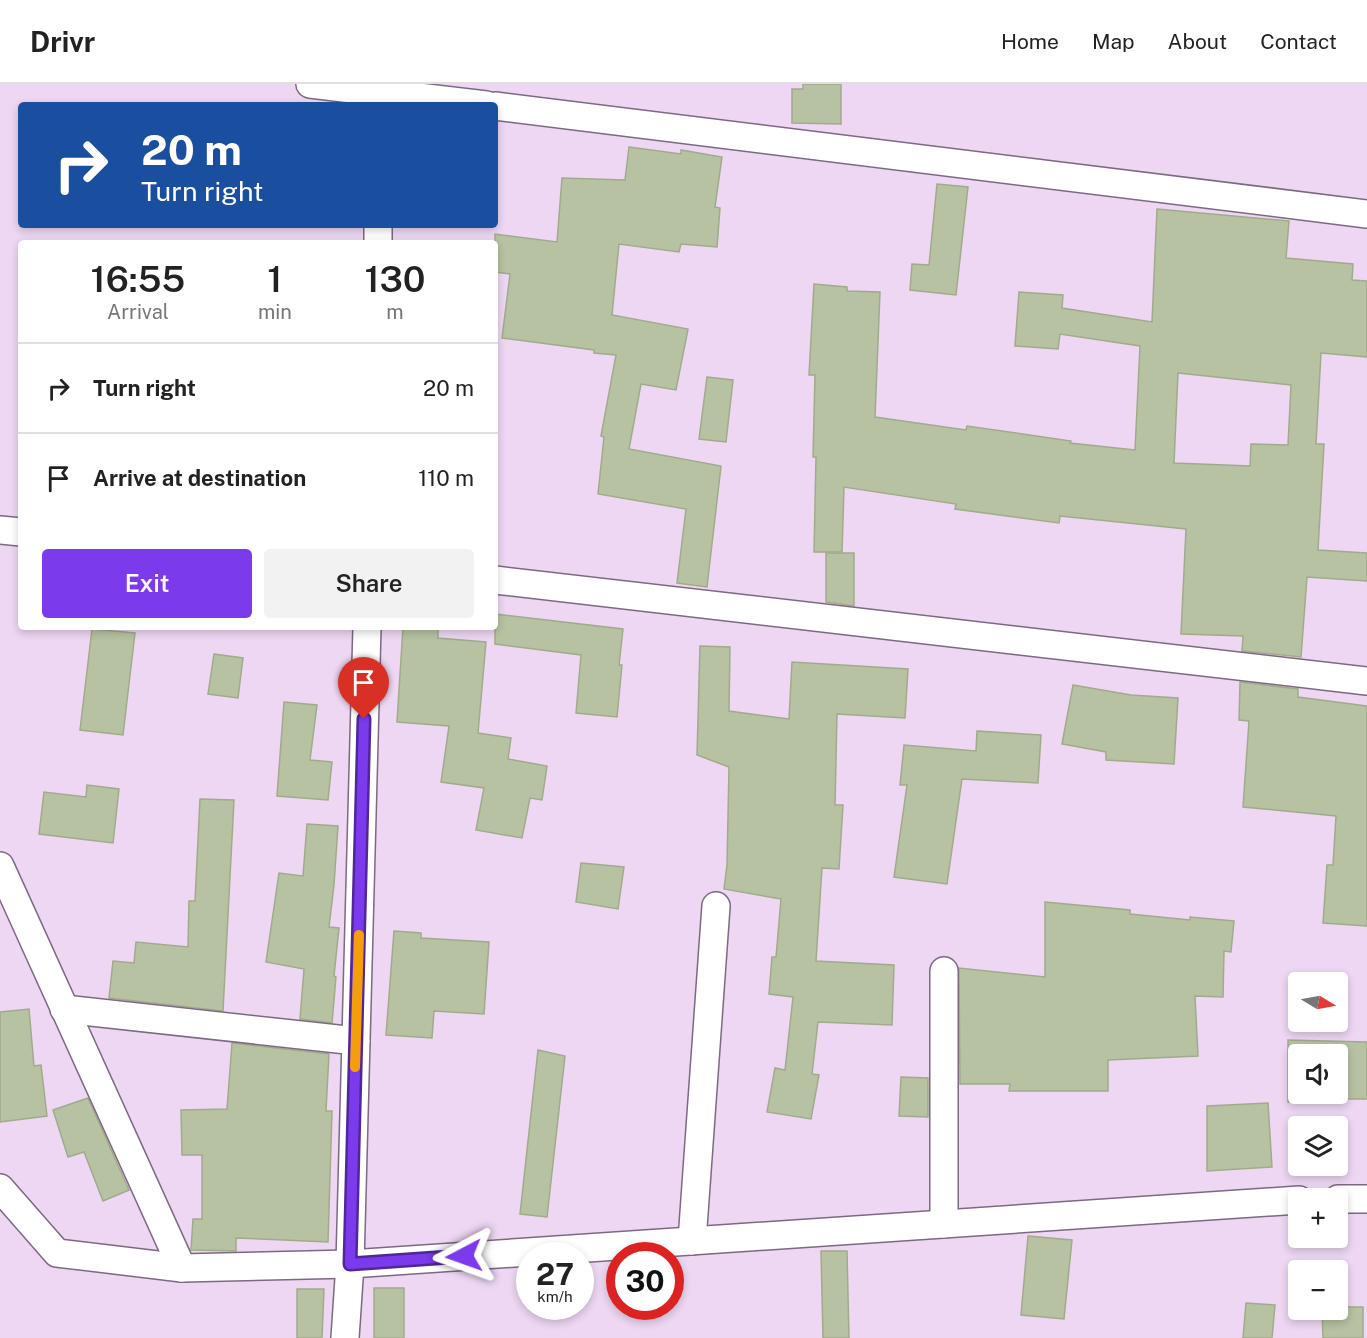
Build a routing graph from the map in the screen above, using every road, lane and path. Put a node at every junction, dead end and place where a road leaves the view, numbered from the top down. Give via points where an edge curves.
1 (310, 84) edge
2 (382, 94) edge
3 (458, 102) edge
4 (498, 106) edge
5 (1367, 214) edge
6 (0, 530) edge
7 (18, 532) edge
8 (498, 580) edge
9 (367, 630) edge
10 (1367, 681) edge
11 (0, 866) edge
12 (716, 906) dead end
13 (944, 971) dead end
14 (64, 1009) junction
15 (356, 1041) junction
16 (0, 1188) edge
17 (1348, 1199) edge
18 (1367, 1199) edge
19 (1288, 1201) edge
20 (944, 1224) junction
21 (692, 1241) junction
22 (350, 1264) junction
23 (182, 1269) junction
24 (345, 1338) edge

1 - 2 street
2 - 3 street
4 - 5 street
6 - 7 street
8 - 10 street
9 - 15 street
11 - 14 street
12 - 21 street
13 - 20 street
14 - 15 street
14 - 23 street
15 - 22 street
16 - 23 street via 57,1253
17 - 18 street
19 - 20 street
20 - 21 street
21 - 22 street
22 - 23 street
22 - 24 street

